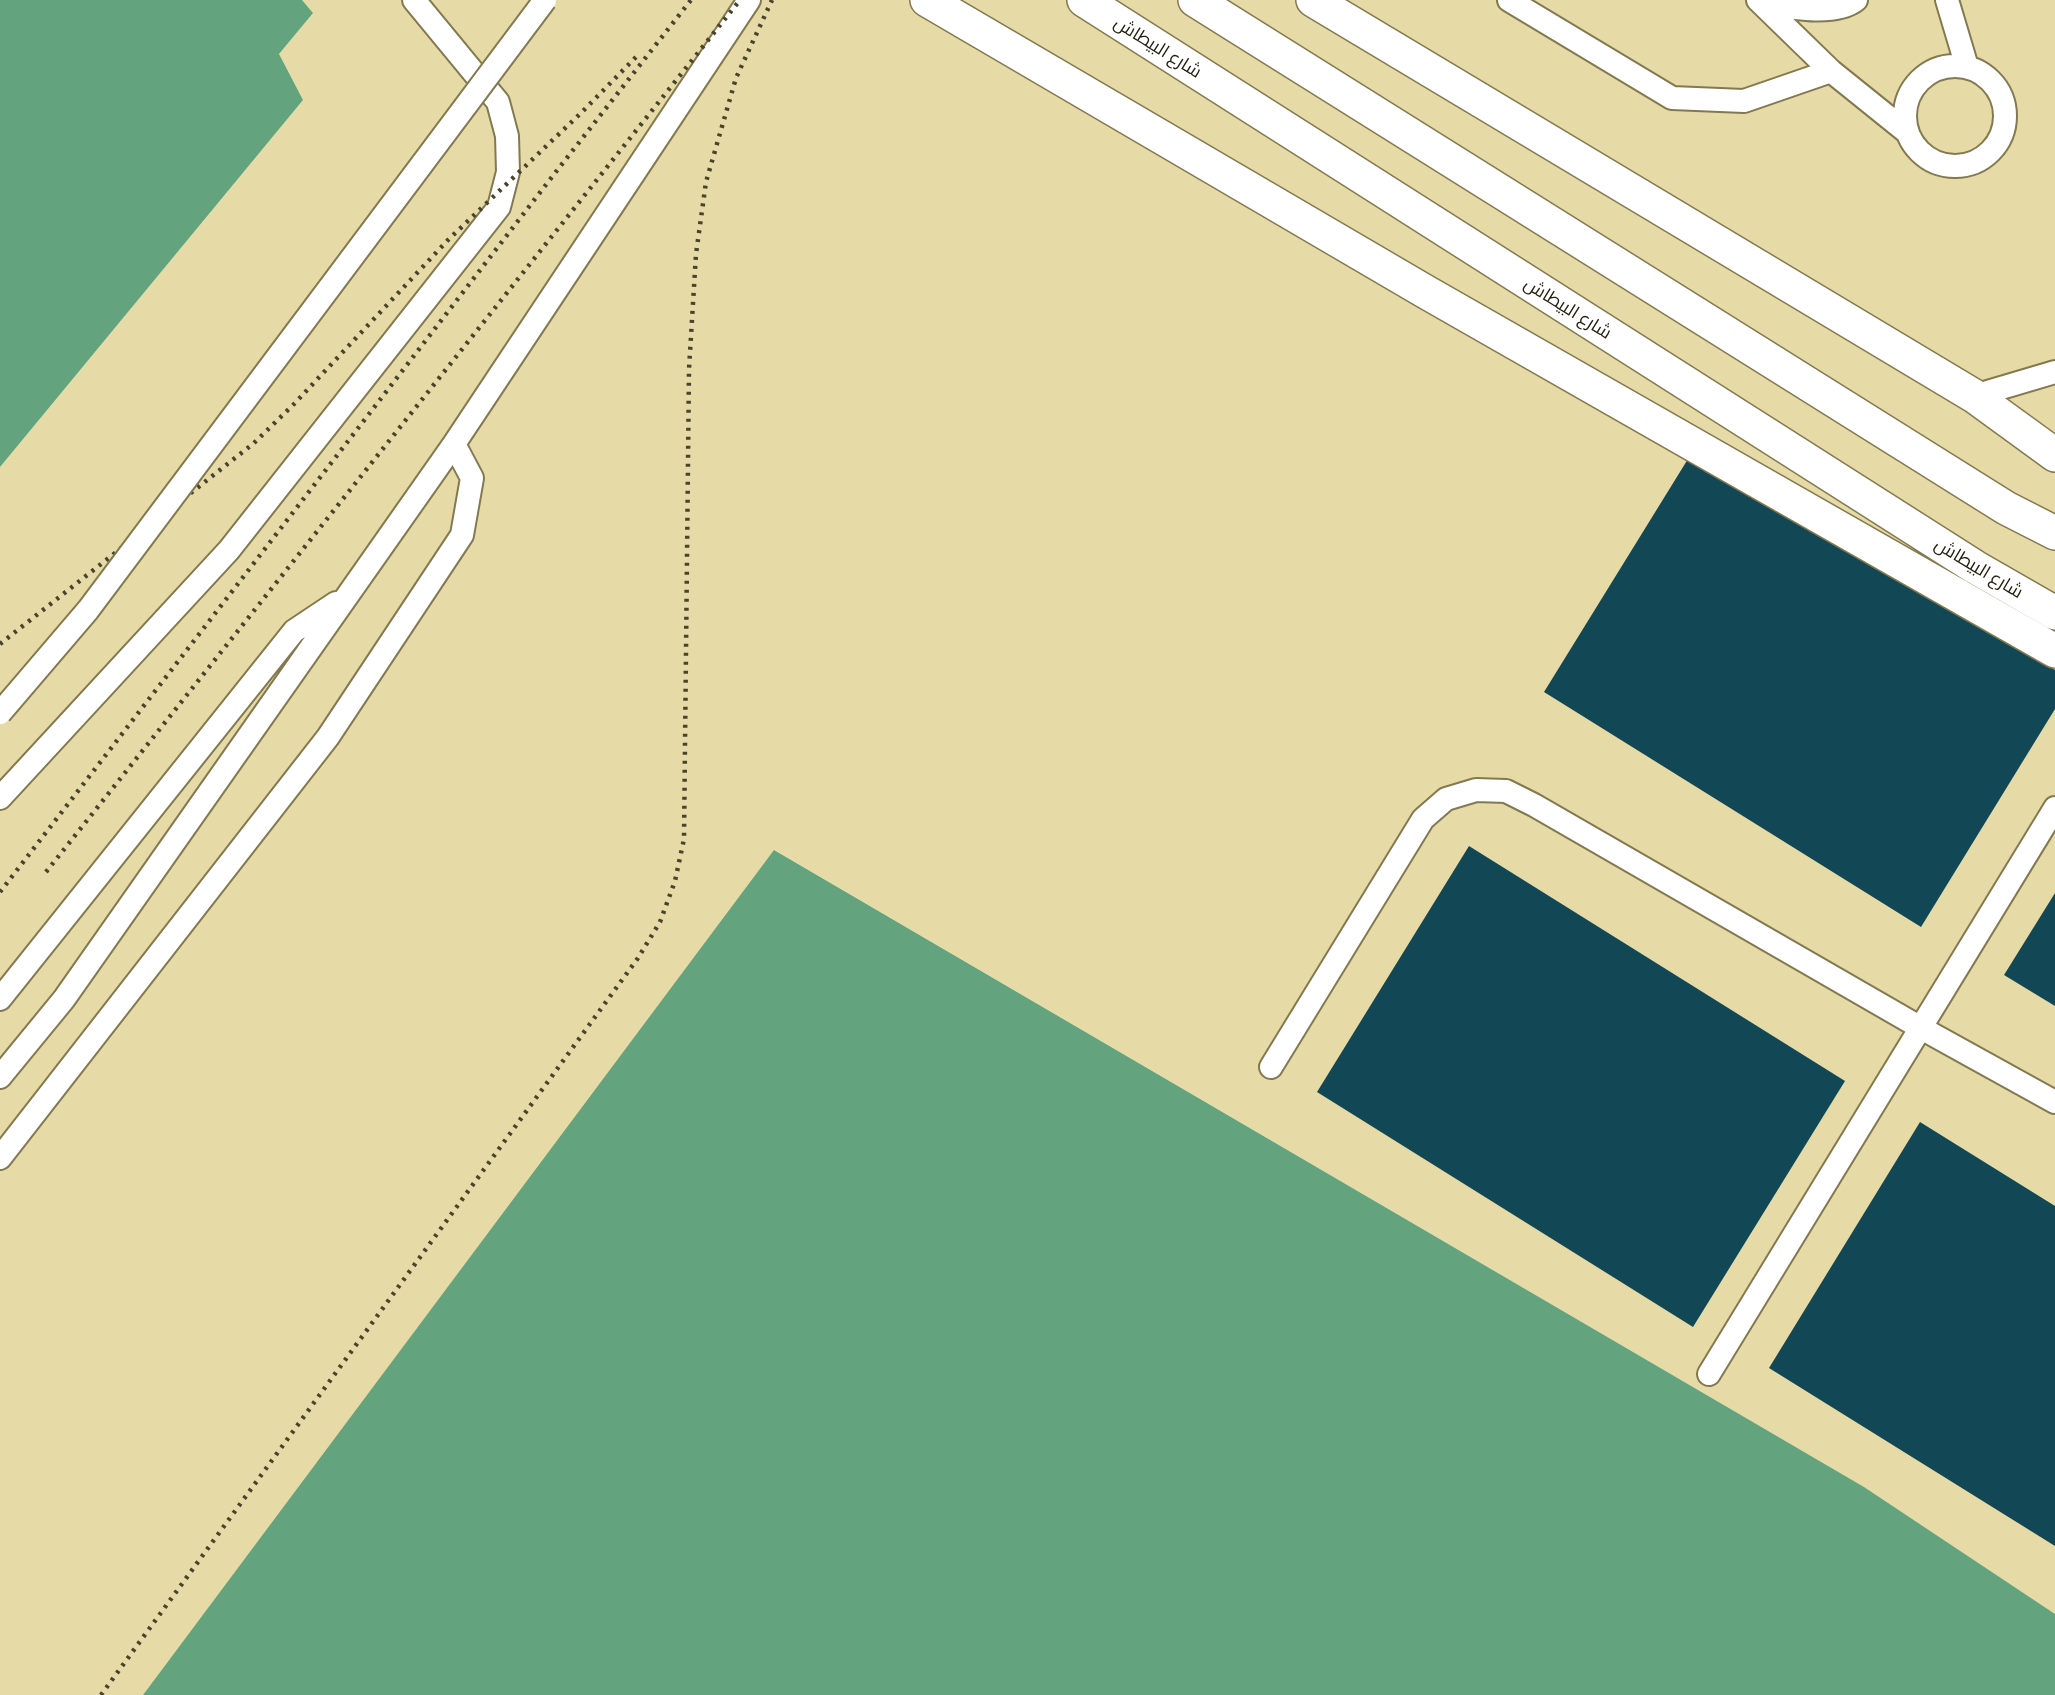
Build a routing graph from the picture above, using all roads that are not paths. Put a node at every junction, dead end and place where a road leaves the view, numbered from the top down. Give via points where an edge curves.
1 (414, 0) edge
2 (545, 0) edge
3 (749, 0) edge
4 (927, 0) edge
5 (1084, 0) edge
6 (1195, 0) edge
7 (1313, 0) edge
8 (1509, 0) edge
9 (1856, 0) edge
10 (1947, 0) edge
11 (1760, 1) edge
12 (1967, 67) junction
13 (1831, 71) junction
14 (1908, 133) junction
15 (2055, 372) edge
16 (1974, 396) junction
17 (454, 444) junction
18 (2055, 455) edge
19 (2055, 533) edge
20 (347, 596) junction
21 (2055, 613) edge
22 (2055, 651) edge
23 (0, 713) edge
24 (0, 798) edge
25 (2055, 808) edge
26 (0, 999) edge
27 (1921, 1028) junction
28 (1271, 1067) dead end
29 (0, 1077) edge
30 (2055, 1102) edge
31 (0, 1158) edge
32 (1709, 1374) dead end

1 - 24 lane via 498,102 507,136 508,172 499,207 229,550
2 - 23 lane, bridge via 88,610
3 - 17 lane
4 - 22 street via 1416,286
5 - 21 street, شارع البيطاش via 1975,567
6 - 19 street via 2006,508
7 - 16 street
8 - 13 lane via 1672,98 1744,101
9 - 11 lane via 1848,6 1802,10
10 - 12 lane
11 - 13 lane
12 - 14 lane via 1951,65 1936,69 1913,88 1905,118
12 - 14 lane via 1983,73 2003,101 2006,118 1993,150 1963,166 1946,166 1929,159
13 - 14 lane
15 - 16 lane
16 - 18 street
17 - 20 lane
17 - 31 lane via 472,478 462,535 328,737
20 - 26 lane via 294,631
20 - 29 lane via 64,999
25 - 27 lane
27 - 28 lane via 1534,805 1506,791 1476,790 1446,799 1423,819
27 - 30 lane
27 - 32 lane

